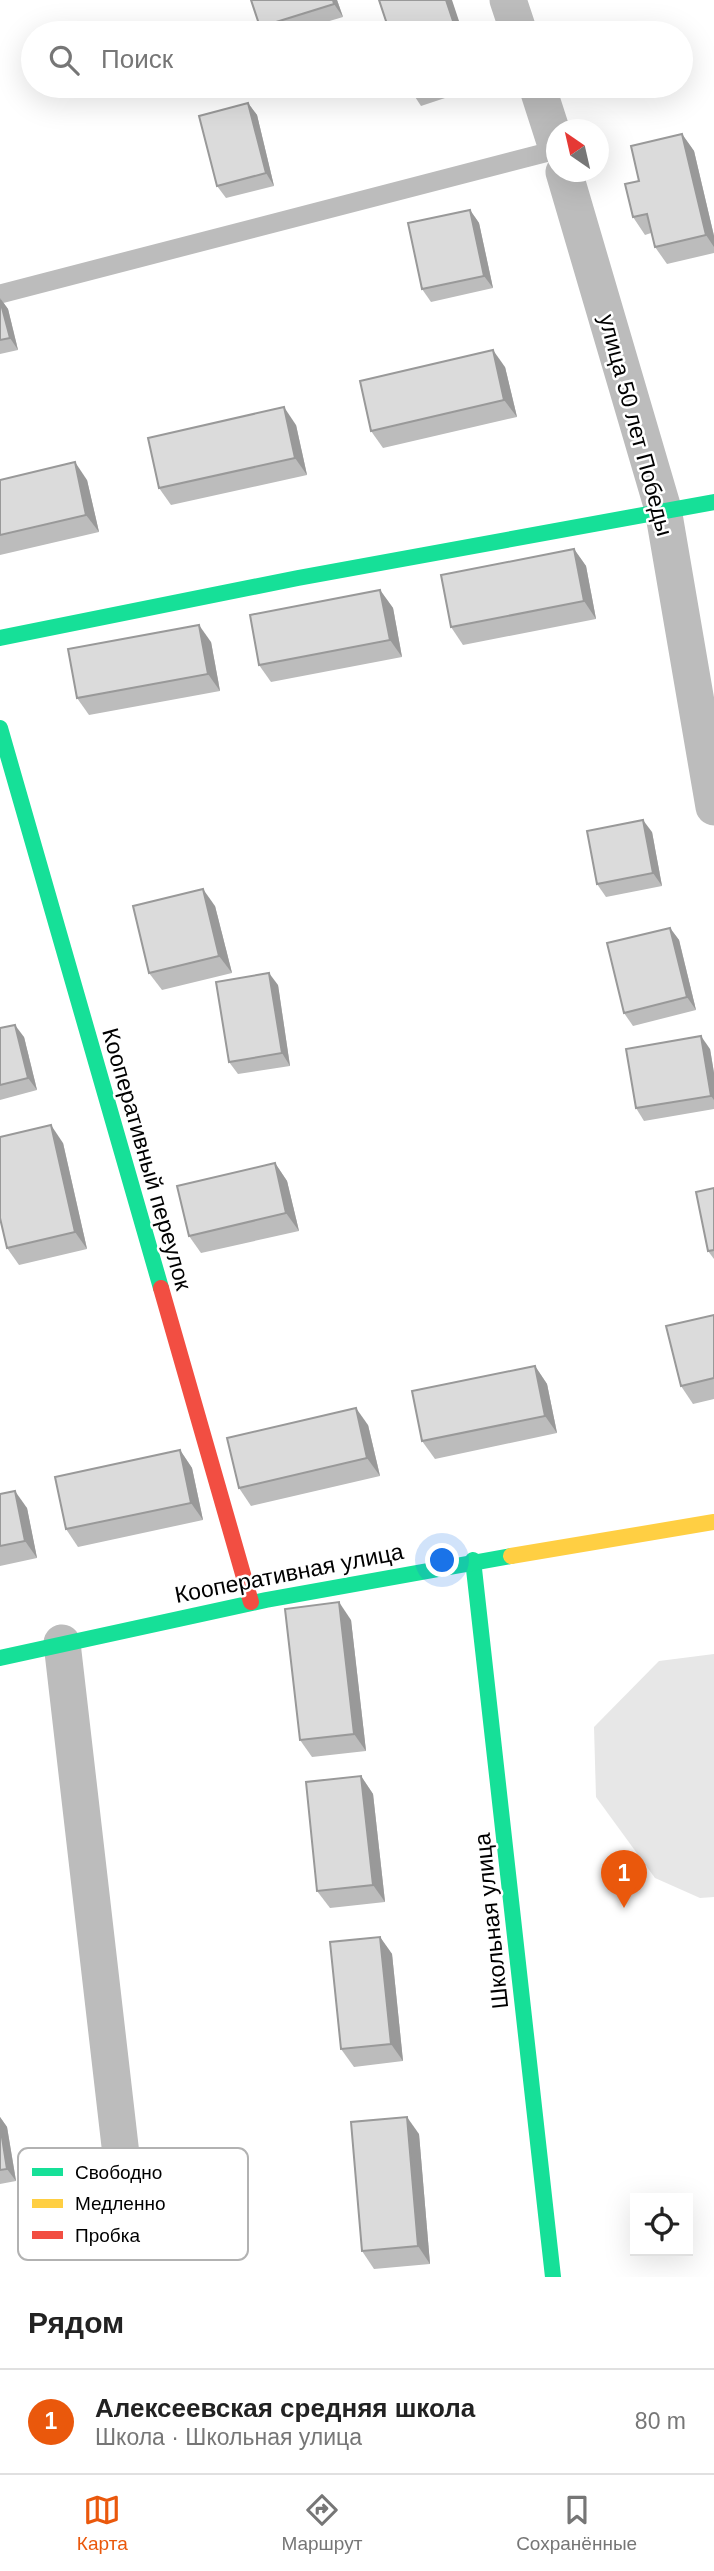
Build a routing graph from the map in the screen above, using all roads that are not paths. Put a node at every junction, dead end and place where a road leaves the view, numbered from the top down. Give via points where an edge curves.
1 (508, 0) edge
2 (515, 21) edge
3 (541, 98) edge
4 (547, 119) edge
5 (546, 151) edge
6 (567, 182) edge
7 (0, 294) edge
8 (714, 502) edge
9 (663, 509) junction
10 (0, 638) edge
11 (0, 728) edge
12 (714, 807) edge
13 (714, 1522) edge
14 (473, 1560) junction
15 (251, 1602) junction
16 (62, 1643) junction
17 (0, 1658) edge
18 (120, 2148) edge
19 (553, 2277) edge

1 - 2 street
3 - 4 street
5 - 7 lane
6 - 9 street, улица 50 лет Победы
8 - 9 street
9 - 10 street
9 - 12 street, улица 50 лет Победы
11 - 15 street, Кооперативный переулок
13 - 14 street, Кооперативная улица
14 - 15 street, Кооперативная улица
14 - 19 street, Школьная улица
15 - 16 street, Кооперативная улица
16 - 17 street, Кооперативная улица
16 - 18 street

